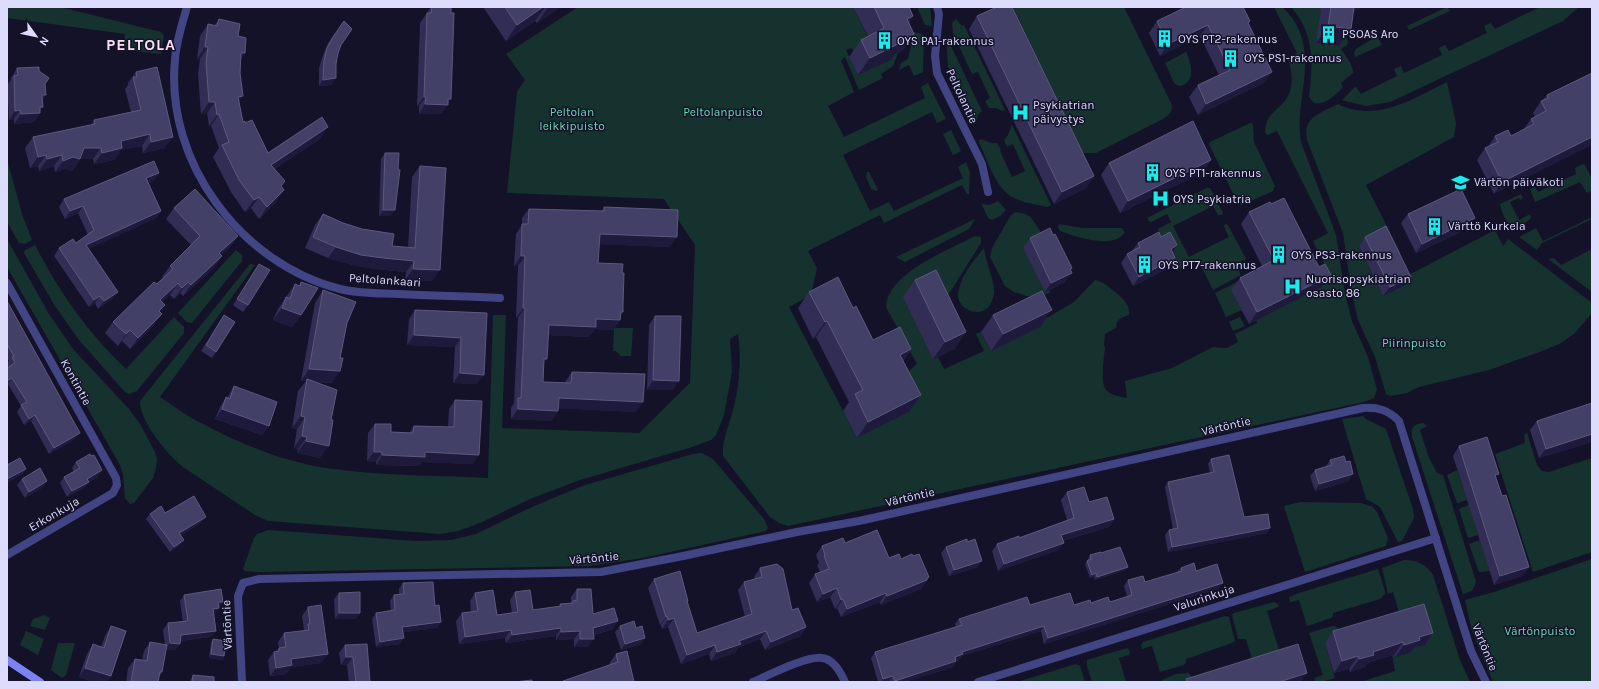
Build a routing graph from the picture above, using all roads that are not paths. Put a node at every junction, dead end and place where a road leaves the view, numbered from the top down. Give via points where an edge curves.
1 (187, 7) edge
2 (937, 7) edge
3 (988, 192) dead end
4 (7, 283) edge
5 (500, 298) dead end
6 (113, 493) joint
7 (1436, 538) junction
8 (7, 555) edge
9 (7, 660) edge
10 (40, 682) edge
11 (242, 682) edge
12 (753, 682) edge
13 (845, 682) edge
14 (978, 682) edge
15 (1486, 682) edge

1 - 5 street, Peltolankaari via 179,33 175,60 175,99 183,136 210,196 232,224 252,243 282,264 340,289
2 - 3 street, Peltolantie via 937,72 982,164
4 - 6 street, Kontintie via 116,478 117,485
6 - 8 street, Erkonkuja
7 - 11 street, Värtöntie via 1399,421 1385,410 1363,408 865,519 601,572 260,579 243,582 238,596
7 - 14 street, Valurinkuja
7 - 15 street, Värtöntie via 1471,651
9 - 10 main road
12 - 13 street via 809,659 823,658 835,666

